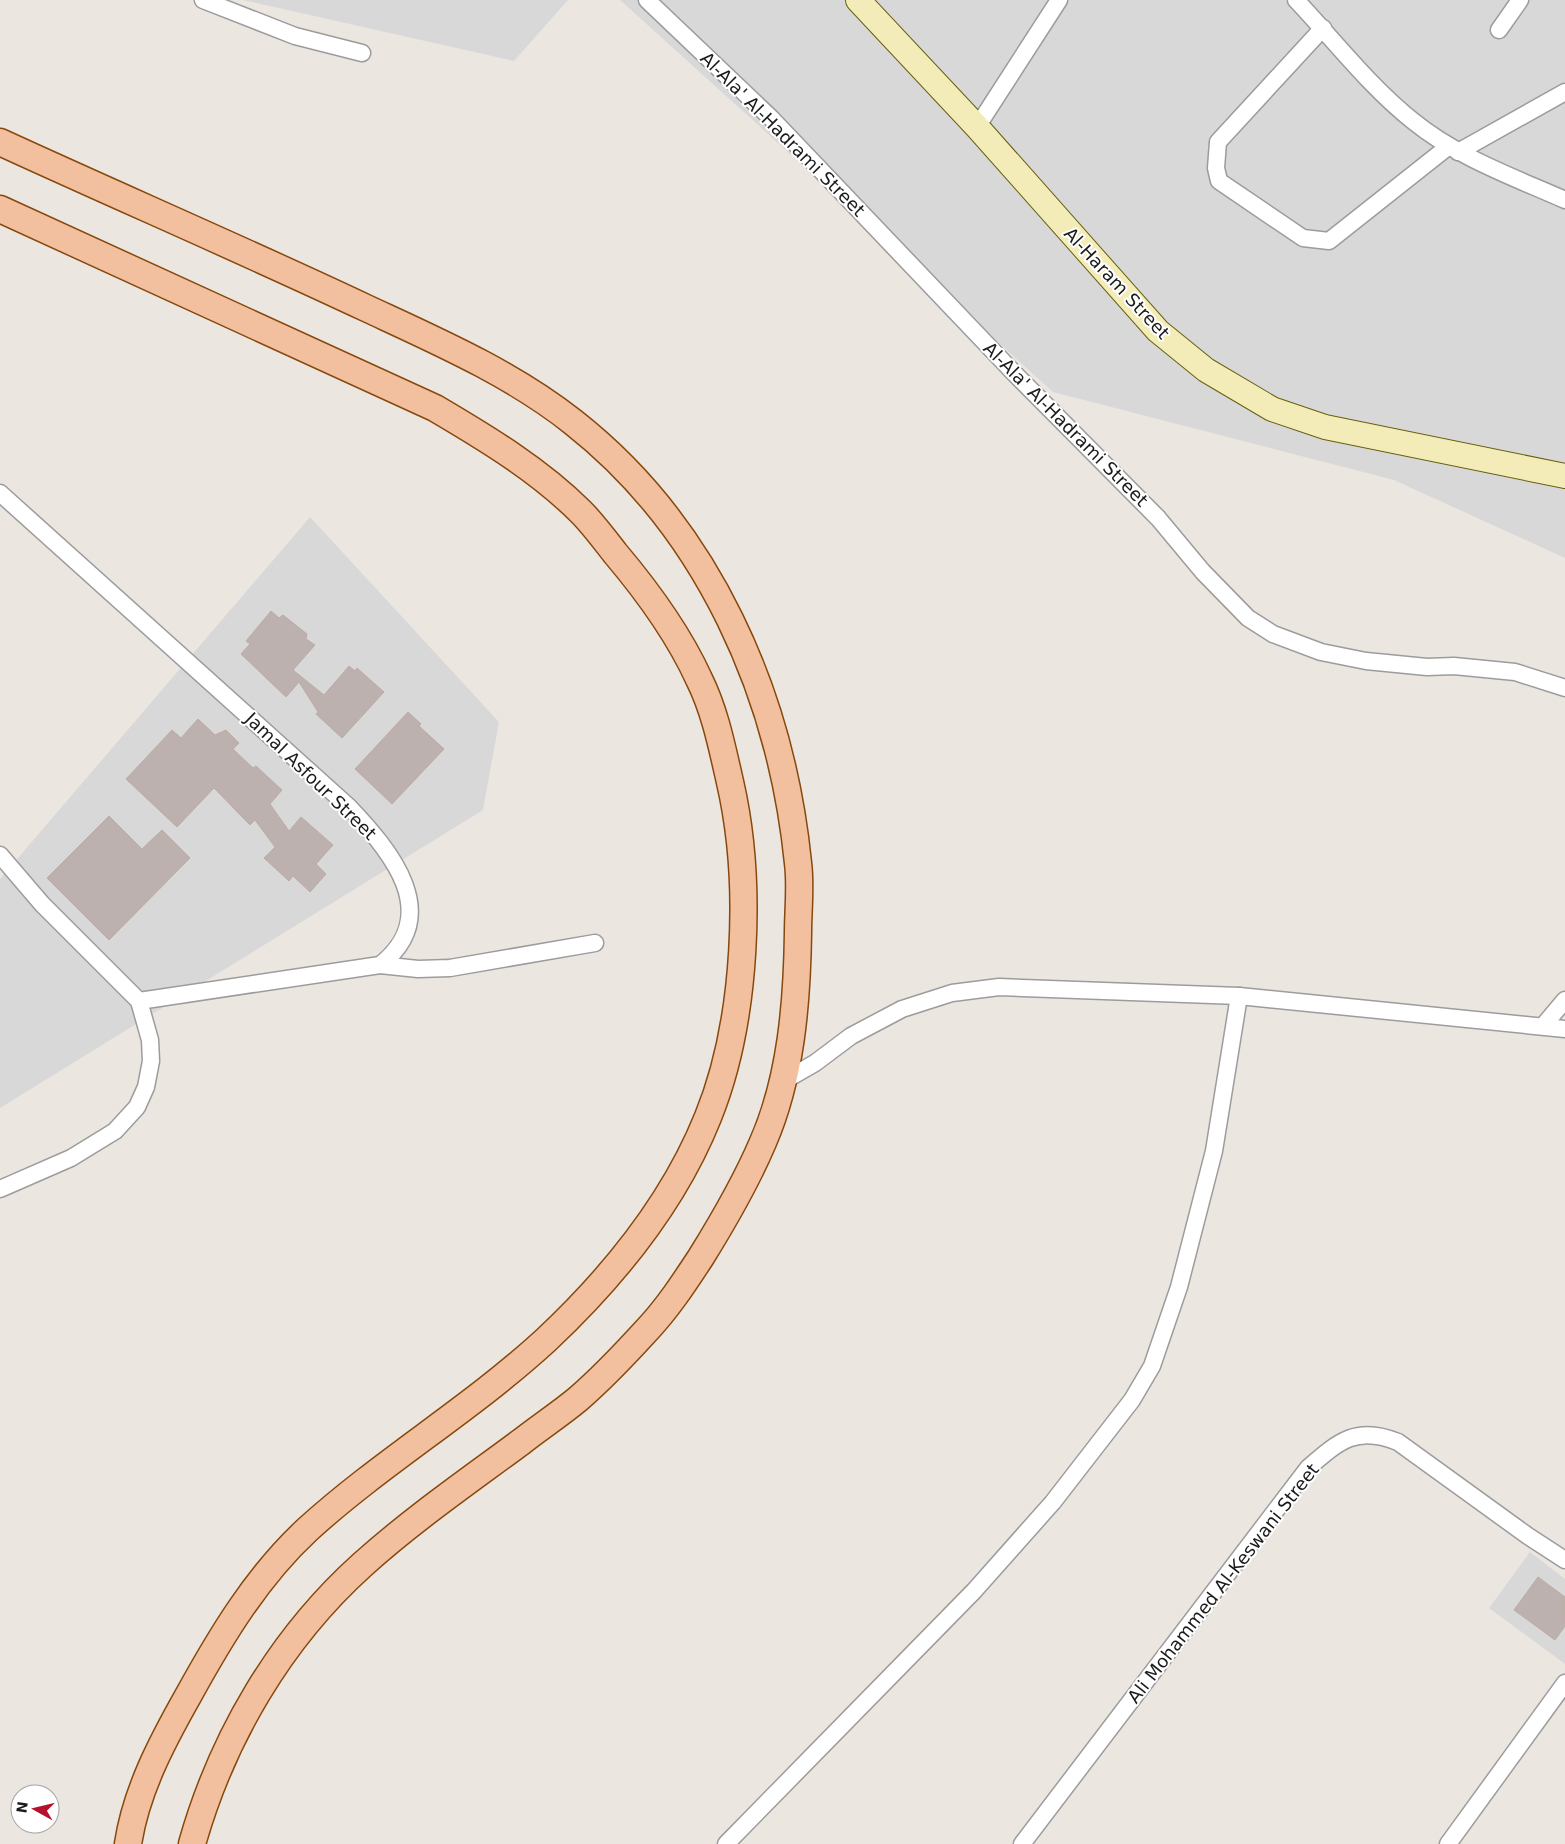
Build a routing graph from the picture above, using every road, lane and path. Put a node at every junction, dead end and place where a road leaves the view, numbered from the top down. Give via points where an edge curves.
1 (203, 0) edge
2 (647, 0) edge
3 (858, 0) edge
4 (1059, 0) edge
5 (1296, 0) edge
6 (1520, 0) edge
7 (1323, 28) junction
8 (1499, 30) dead end
9 (362, 53) dead end
10 (1565, 92) edge
11 (977, 127) junction
12 (0, 142) edge
13 (1453, 149) junction
14 (1565, 200) edge
15 (0, 209) edge
16 (1565, 476) edge
17 (0, 493) edge
18 (1565, 688) edge
19 (0, 855) edge
20 (595, 943) dead end
21 (380, 965) junction
22 (1239, 996) junction
23 (1565, 1000) edge
24 (140, 1001) junction
25 (1543, 1026) junction
26 (1565, 1029) edge
27 (782, 1082) junction
28 (0, 1189) edge
29 (1565, 1560) edge
30 (1565, 1683) edge
31 (128, 1844) edge
32 (192, 1844) edge
33 (726, 1844) edge
34 (1022, 1844) edge
35 (1448, 1844) edge

1 - 9 street via 295,36
2 - 18 street, Al-Ala' Al-Hadrami Street via 771,118 1008,367 1158,518 1202,572 1248,618 1273,634 1321,652 1384,662 1515,672
3 - 11 street, Al-Haram Street
4 - 11 street
5 - 7 street
6 - 8 street
7 - 13 street via 1412,121
7 - 13 street via 1218,142 1218,181 1303,238 1329,241
10 - 13 street
11 - 16 street, Al-Haram Street via 1158,331 1206,370 1272,410 1325,427
12 - 27 main road via 325,288 482,363 572,421 630,473 661,508 729,616 759,684 776,742 799,867 795,1007
13 - 14 street
15 - 31 main road via 435,408 481,435 554,488 582,513 640,583 676,636 701,682 719,733 738,818 742,951 734,1021 724,1067 708,1117 645,1230 592,1295 542,1343 306,1530 261,1580 230,1624 172,1723 146,1778
17 - 21 street, Jamal Asfour Street via 322,782 379,841 406,884 411,918 404,939 394,954
19 - 24 street via 42,904
20 - 21 street via 450,968
21 - 24 street
22 - 25 street
22 - 27 street via 1023,987 952,993 902,1009 875,1022
22 - 33 street via 1214,1151 1179,1286 1152,1366 1132,1400 1053,1502 974,1591
23 - 25 street
24 - 28 street via 150,1040 151,1061 146,1087 131,1116 115,1132 85,1150
25 - 26 street
27 - 32 main road via 765,1138 740,1189 676,1296 578,1399 421,1516 329,1597 276,1661 244,1717 218,1771
29 - 34 street, Ali Mohammed Al-Keswani Street via 1398,1442 1382,1435 1364,1434 1337,1443 1308,1468
30 - 35 street

